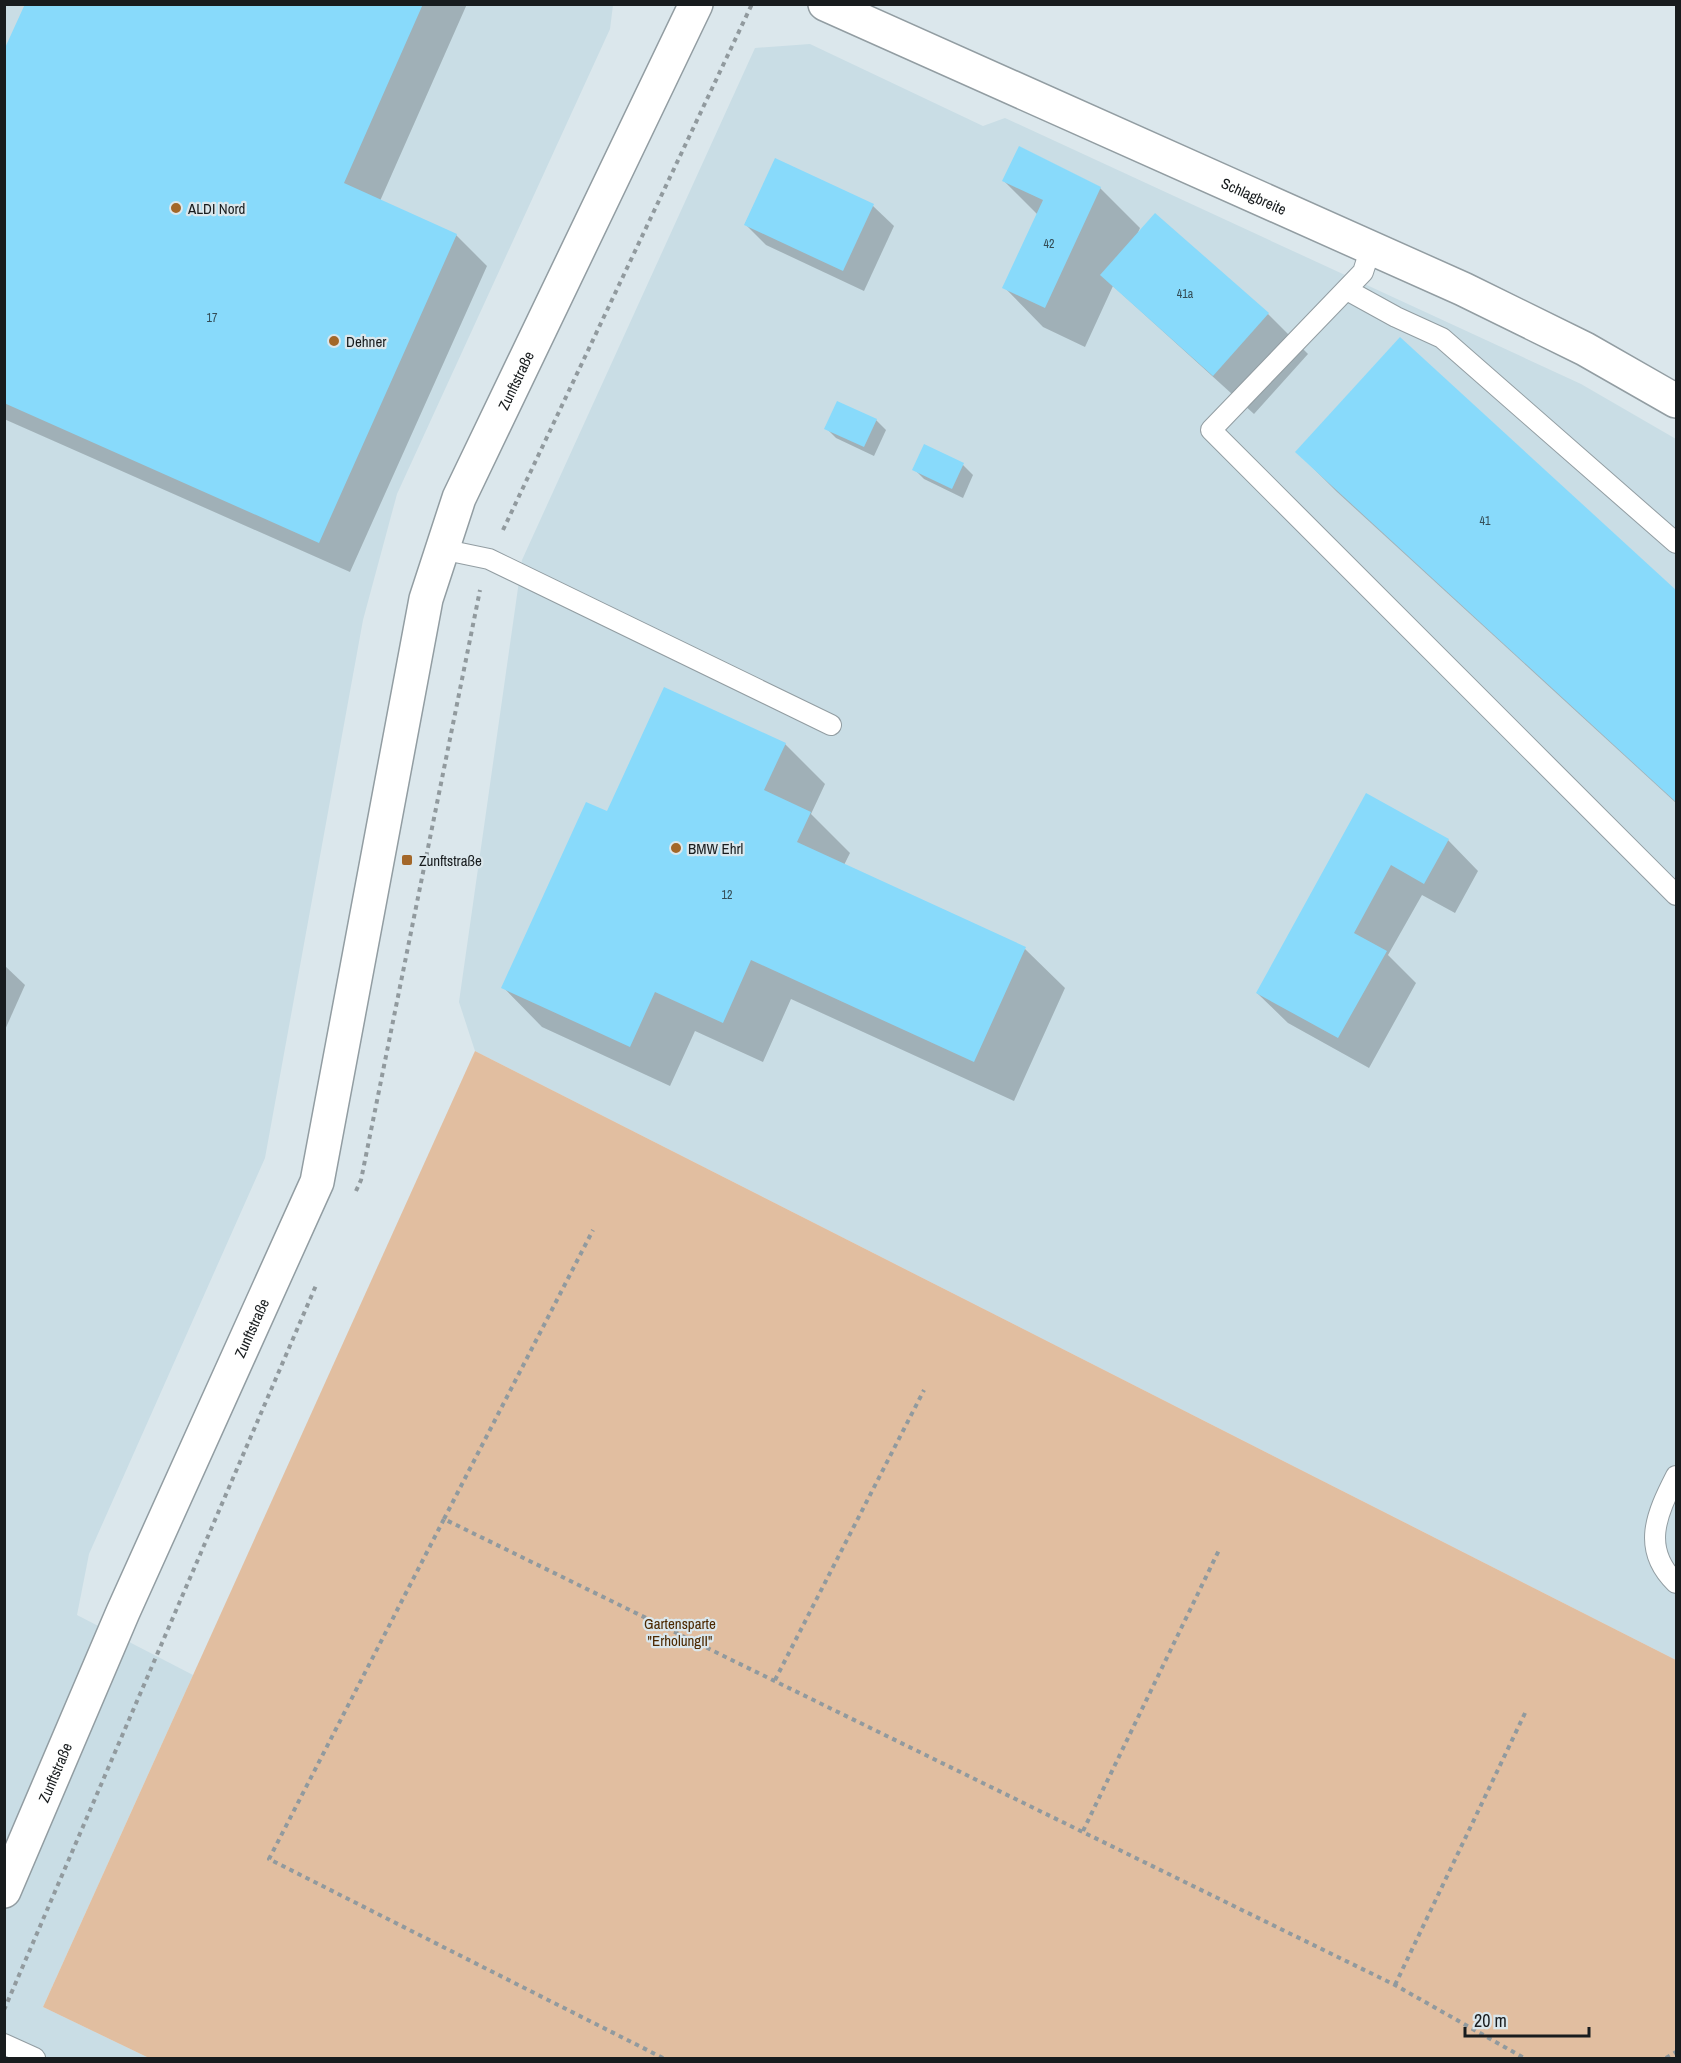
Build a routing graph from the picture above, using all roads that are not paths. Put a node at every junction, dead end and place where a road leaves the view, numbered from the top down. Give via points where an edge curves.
1 (696, 4) edge
2 (825, 4) edge
3 (1371, 247) junction
4 (1347, 290) junction
5 (1677, 401) edge
6 (1677, 543) edge
7 (441, 549) junction
8 (831, 725) dead end
9 (1677, 895) edge
10 (1677, 1476) edge
11 (1677, 1583) edge
12 (5, 1888) edge
13 (4, 2044) edge
14 (35, 2058) edge

1 - 7 street, Zunftstraße via 459,498
2 - 3 street, Schlagbreite
3 - 4 lane via 1363,272
3 - 5 street, Schlagbreite via 1585,349
4 - 6 lane via 1442,338
4 - 9 lane via 1211,430
7 - 8 lane via 489,559
7 - 12 street, Zunftstraße via 426,599 317,1182 123,1612
10 - 11 lane via 1662,1503 1654,1536 1655,1554 1666,1574
13 - 14 lane

